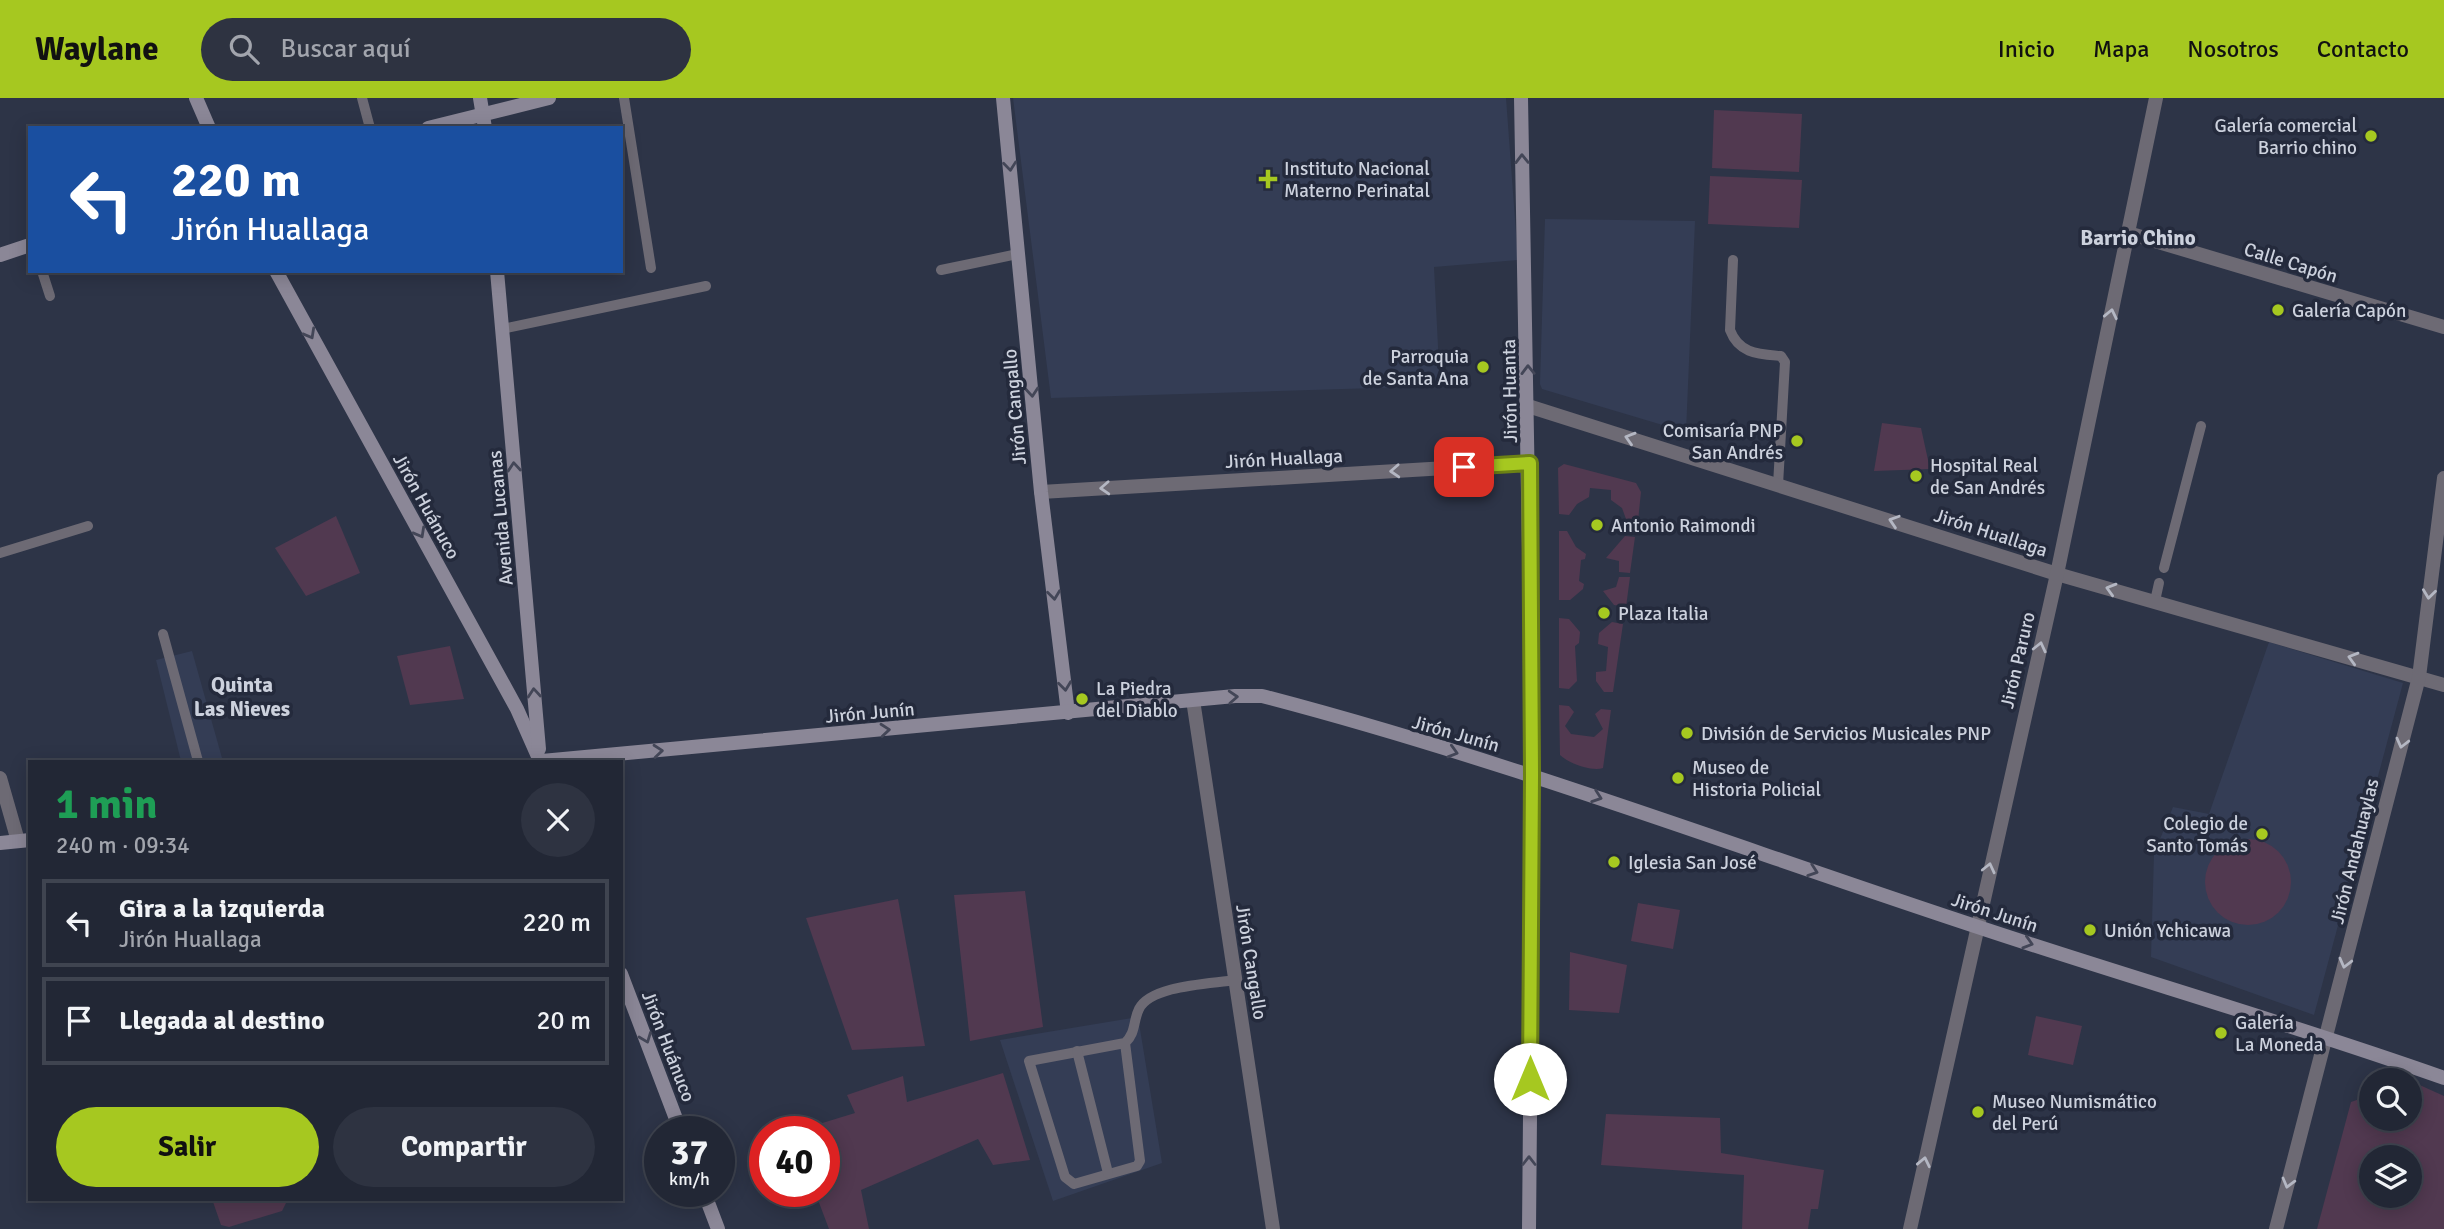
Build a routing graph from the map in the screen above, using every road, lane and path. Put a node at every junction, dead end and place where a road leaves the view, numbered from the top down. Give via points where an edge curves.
1 (196, 98) edge
2 (362, 98) edge
3 (480, 98) edge
4 (550, 98) edge
5 (624, 98) edge
6 (1003, 98) edge
7 (1521, 98) edge
8 (2156, 98) edge
9 (484, 120) edge
10 (208, 126) edge
11 (369, 126) edge
12 (442, 126) edge
13 (2128, 233) junction
14 (28, 246) edge
15 (1018, 254) junction
16 (0, 255) edge
17 (1733, 260) dead end
18 (652, 268) dead end
19 (941, 270) dead end
20 (43, 273) edge
21 (277, 273) edge
22 (497, 273) edge
23 (706, 286) dead end
24 (50, 296) dead end
25 (2444, 327) edge
26 (502, 330) junction
27 (1528, 406) junction
28 (2201, 426) dead end
29 (1530, 463) junction
30 (2444, 478) edge
31 (1778, 485) junction
32 (1041, 492) junction
33 (88, 526) dead end
34 (0, 553) edge
35 (2164, 568) dead end
36 (2057, 573) junction
37 (2159, 583) dead end
38 (2155, 601) junction
39 (163, 634) dead end
40 (2419, 677) junction
41 (2444, 685) edge
42 (1193, 700) junction
43 (1068, 713) junction
44 (198, 760) edge
45 (541, 760) edge
46 (541, 760) edge
47 (552, 760) edge
48 (1532, 775) junction
49 (0, 778) edge
50 (24, 841) edge
51 (0, 843) edge
52 (1976, 926) junction
53 (623, 979) edge
54 (1236, 980) junction
55 (2326, 1036) junction
56 (1125, 1043) junction
57 (1077, 1051) junction
58 (2444, 1078) edge
59 (675, 1116) edge
60 (1108, 1173) junction
61 (710, 1207) edge
62 (718, 1229) edge
63 (1273, 1229) edge
64 (1529, 1229) edge
65 (1910, 1229) edge
66 (2276, 1229) edge

1 - 10 street
2 - 11 lane
3 - 9 street
4 - 9 street
5 - 18 lane
6 -> 15 street, Jirón Cangallo
27 -> 7 street, Jirón Huanta
8 - 13 street, Jirón Paruro
9 - 12 street
13 - 25 street, Calle Capón
36 -> 13 street, Jirón Paruro
14 - 16 street
15 - 19 lane
15 -> 32 street, Jirón Cangallo
17 - 31 lane via 1730,331 1734,341 1752,353 1781,356 1785,362
20 - 24 lane
21 -> 45 street, Jirón Huánuco via 517,709
22 - 26 street, Avenida Lucanas
23 - 26 lane
46 -> 26 street, Avenida Lucanas
27 - 29 street, Jirón Huanta
31 -> 27 street, Jirón Huallaga
28 - 35 lane
29 -> 32 street, Jirón Huallaga
29 - 48 street, Jirón Huanta
30 -> 40 street, Jirón Andahuaylas
36 -> 31 street, Jirón Huallaga
32 -> 43 street, Jirón Cangallo
33 - 34 lane
38 -> 36 street, Jirón Huallaga
52 -> 36 street, Jirón Paruro
37 - 38 lane
40 -> 38 street, Jirón Huallaga
39 - 44 lane
40 - 41 street, Jirón Huallaga
40 -> 55 street, Jirón Andahuaylas
42 - 43 street, Jirón Junín
42 -> 48 street, Jirón Junín via 1262,696
42 - 54 street, Jirón Cangallo
47 -> 43 street, Jirón Junín
48 -> 52 street, Jirón Junín
64 -> 48 street, Jirón Huanta
49 - 50 street
50 - 51 street
52 -> 55 street, Jirón Junín
65 -> 52 street, Jirón Paruro
53 -> 59 street, Jirón Huánuco
54 - 56 lane via 1147,998 1138,1010 1132,1037
54 - 63 street, Jirón Cangallo
55 - 58 street, Jirón Junín
55 -> 66 street, Jirón Andahuaylas
56 - 57 lane
56 - 60 lane via 1141,1155 1137,1166
57 - 60 lane
57 - 60 lane via 1031,1059 1028,1064 1065,1177 1074,1185
61 - 62 street

